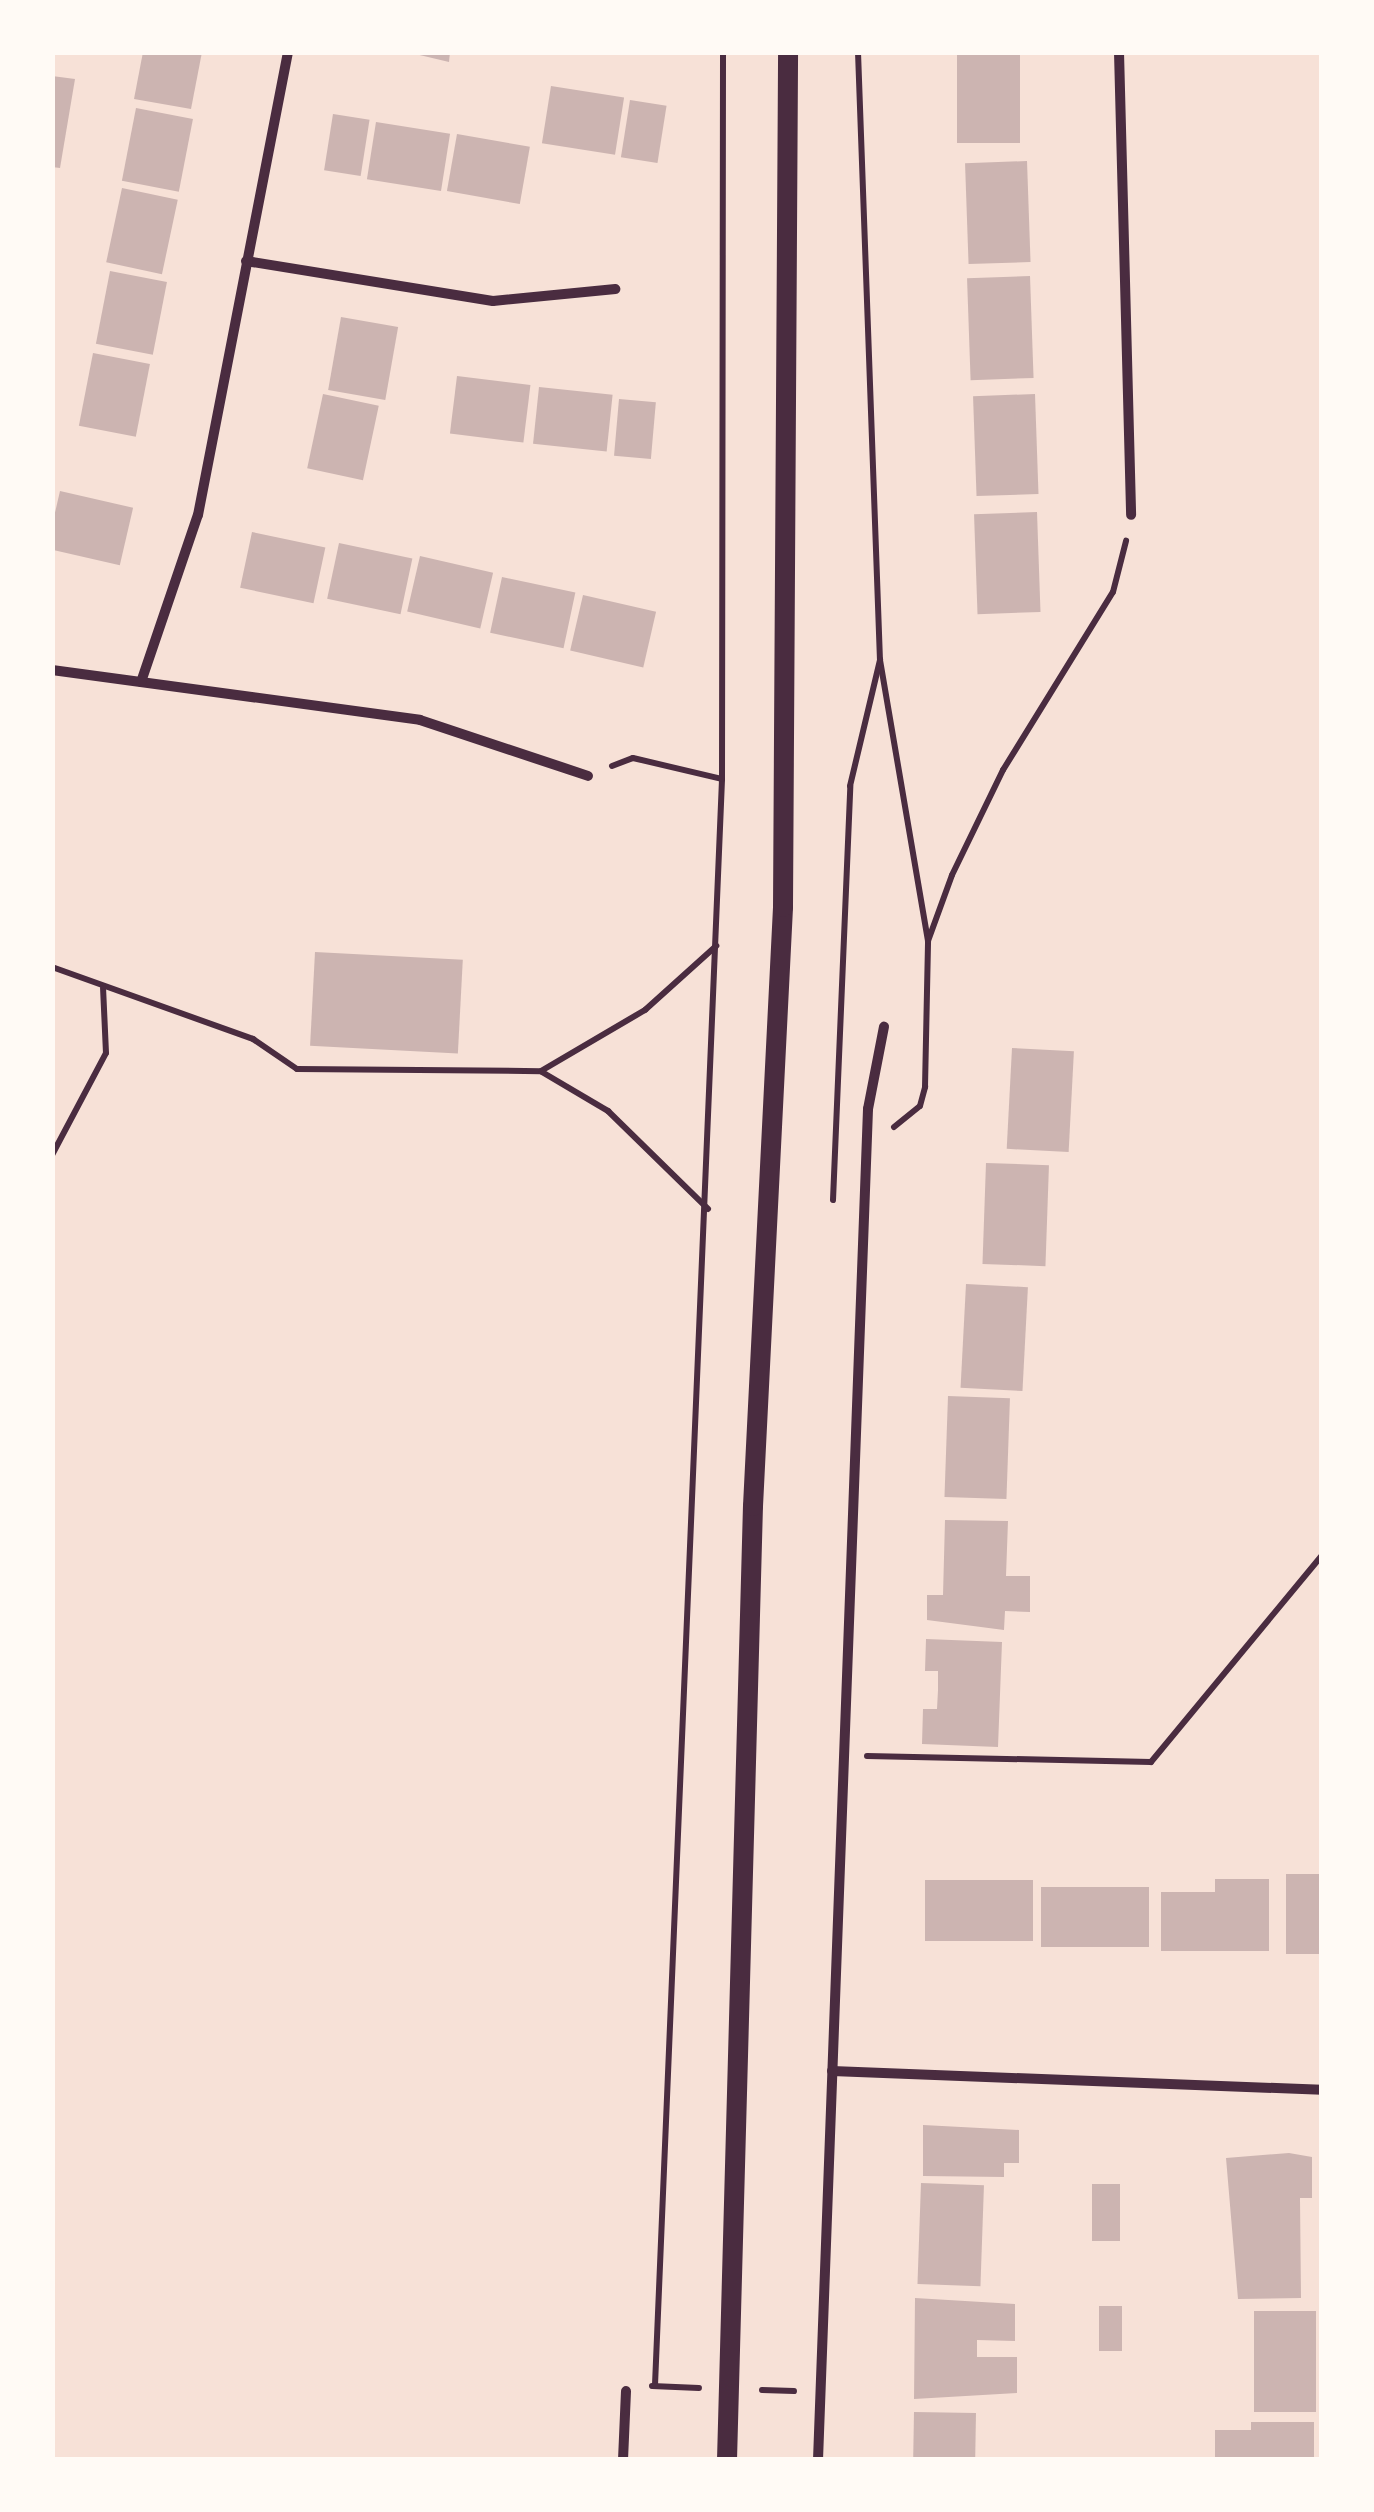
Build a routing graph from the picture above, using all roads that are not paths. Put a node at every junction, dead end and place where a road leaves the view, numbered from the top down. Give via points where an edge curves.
1 (288, 52) edge
2 (788, 52) edge
3 (1118, 52) edge
4 (246, 261) junction
5 (614, 289) dead end
6 (1131, 516) road end
7 (52, 670) edge
8 (142, 682) junction
9 (588, 776) road end
10 (884, 1027) dead end
11 (832, 2072) junction
12 (1322, 2090) edge
13 (626, 2391) dead end
14 (623, 2460) edge
15 (728, 2460) edge
16 (818, 2460) edge

1 - 4 street
2 - 15 main road via 783,908 753,1506
3 - 6 street
4 - 5 street via 493,301
4 - 8 street via 198,515
7 - 8 street
8 - 9 street via 420,720
10 - 11 street via 868,1133
11 - 12 street
11 - 16 street
13 - 14 street

